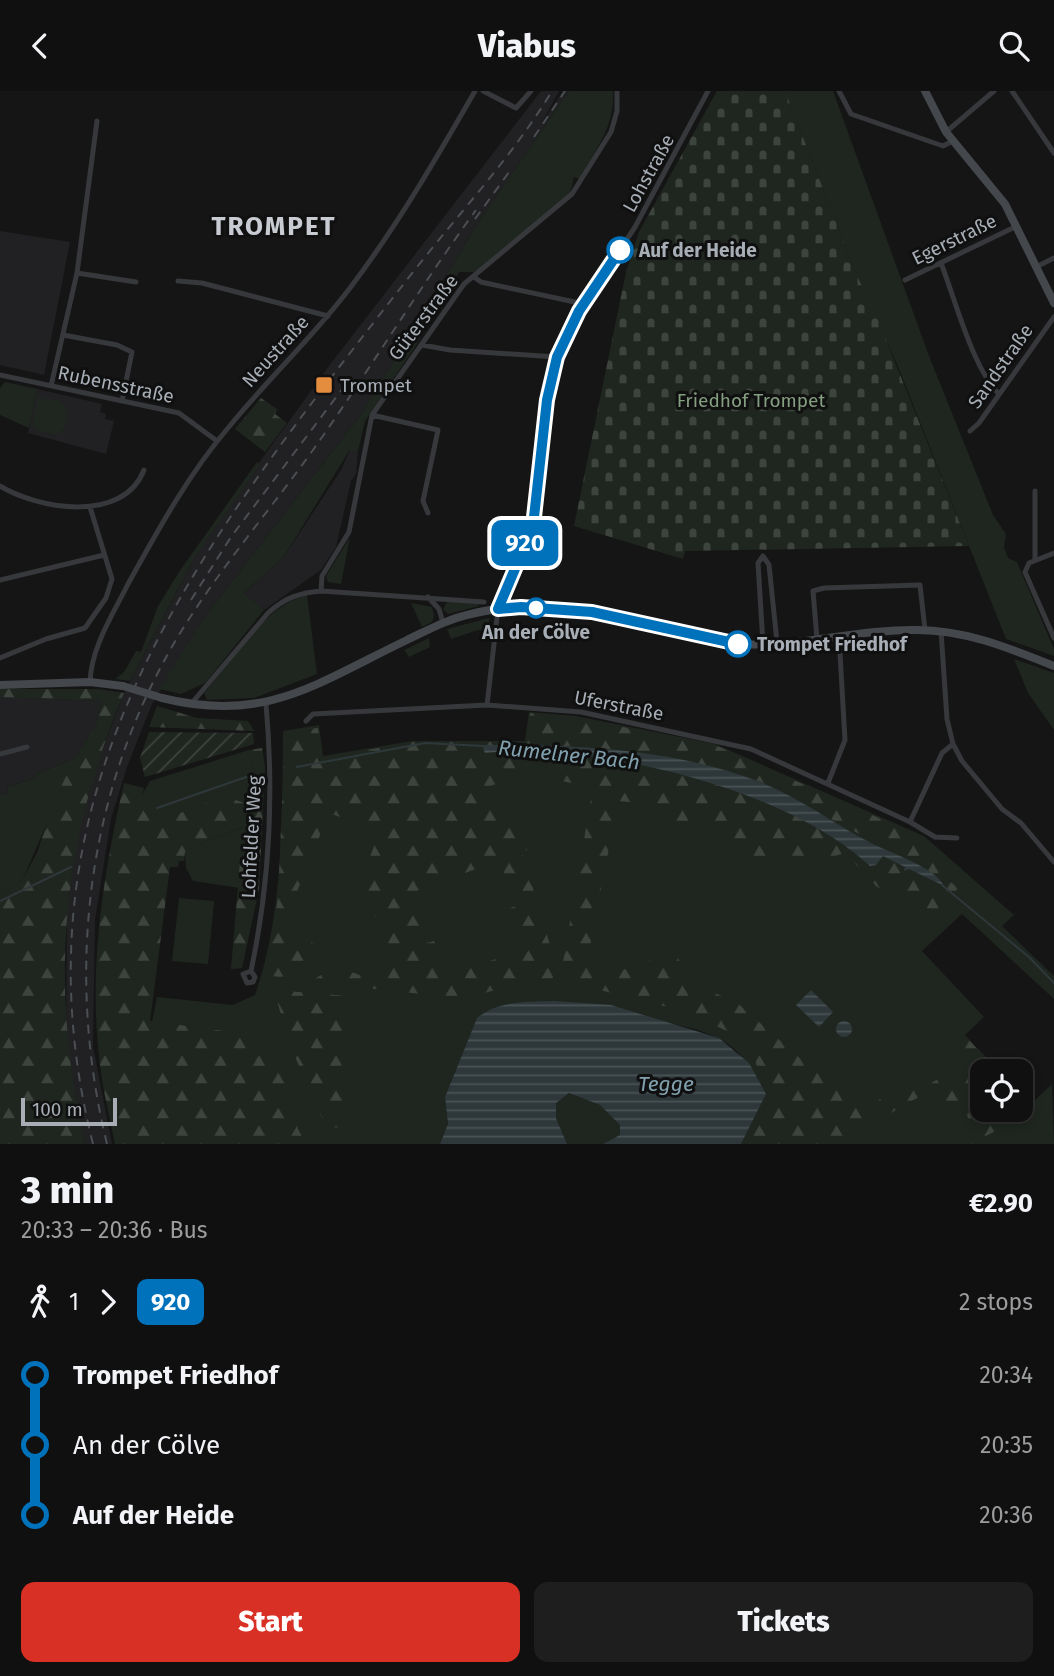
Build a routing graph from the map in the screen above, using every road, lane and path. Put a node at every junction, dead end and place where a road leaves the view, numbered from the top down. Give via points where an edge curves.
1 (475, 91) edge
2 (483, 91) edge
3 (531, 91) edge
4 (617, 91) edge
5 (708, 91) edge
6 (839, 91) edge
7 (925, 91) edge
8 (994, 91) edge
9 (1013, 91) edge
10 (97, 121) dead end
11 (946, 132) junction
12 (953, 141) junction
13 (1054, 153) edge
14 (1017, 226) junction
15 (1054, 258) edge
16 (941, 263) junction
17 (1036, 267) junction
18 (77, 273) junction
19 (474, 277) junction
20 (905, 280) dead end
21 (178, 281) dead end
22 (136, 282) dead end
23 (1054, 303) edge
24 (584, 305) junction
25 (328, 316) junction
26 (1054, 317) edge
27 (63, 335) junction
28 (422, 345) junction
29 (557, 357) junction
30 (0, 375) edge
31 (51, 386) junction
32 (999, 394) junction
33 (122, 401) junction
34 (372, 415) junction
35 (970, 431) dead end
36 (217, 441) junction
37 (144, 470) dead end
38 (0, 486) edge
39 (1035, 491) dead end
40 (90, 507) junction
41 (428, 513) dead end
42 (1054, 552) edge
43 (104, 555) junction
44 (1035, 559) junction
45 (0, 580) edge
46 (321, 591) junction
47 (428, 597) junction
48 (484, 602) dead end
49 (498, 609) junction
50 (443, 623) junction
51 (925, 630) junction
52 (941, 631) junction
53 (839, 636) junction
54 (1054, 638) edge
55 (817, 639) junction
56 (777, 642) junction
57 (764, 644) junction
58 (0, 658) edge
59 (1054, 666) edge
60 (90, 682) junction
61 (0, 685) edge
62 (266, 704) junction
63 (191, 705) junction
64 (487, 705) junction
65 (306, 721) dead end
66 (953, 744) junction
67 (27, 747) dead end
68 (0, 754) edge
69 (828, 783) junction
70 (910, 822) junction
71 (957, 838) dead end
72 (1054, 863) edge
73 (251, 971) dead end

1 - 25 street, Neustraße via 417,191
2 - 3 street via 516,108
4 - 19 street, Güterstraße via 611,132 572,194
5 - 24 street, Lohstraße via 635,227
6 - 12 street via 851,114 943,146
7 - 11 street
8 - 11 street
9 - 13 street
10 - 18 street
11 - 12 street
12 - 14 street via 996,190
14 - 16 street, Egerstraße
14 - 17 street
15 - 17 street
16 - 20 street, Egerstraße
16 - 32 street via 979,364
17 - 23 street
18 - 22 street
18 - 27 street
19 - 24 street
19 - 28 street, Güterstraße via 460,289
21 - 25 street via 202,283
24 - 29 street, Lohstraße
25 - 36 street, Neustraße
26 - 32 street, Sandstraße
27 - 31 street
27 - 33 street via 132,352
28 - 29 street
28 - 34 street, Güterstraße
29 - 49 street, Lohstraße via 547,400 533,526
30 - 31 street, Rubensstraße
31 - 33 street, Rubensstraße
32 - 35 street, Sandstraße
33 - 36 street, Rubensstraße via 186,416
34 - 41 street via 438,430 423,501
34 - 46 street, Güterstraße via 349,532 322,576
36 - 60 street, Neustraße via 155,534 103,634
37 - 40 street via 141,479 120,496
38 - 40 street via 44,506
39 - 44 street
40 - 43 street
42 - 44 street
43 - 45 street
43 - 58 street via 111,588 85,628
44 - 54 street via 1028,565 1026,579
46 - 47 street
46 - 63 street via 282,600
47 - 48 street
47 - 50 street via 439,609
49 - 50 street
49 - 57 street via 592,612 721,642
49 - 64 street, Lohstraße
50 - 62 street
51 - 52 street
51 - 53 street
51 - 55 street via 922,587 914,584 815,590
52 - 59 street via 989,641
52 - 66 street
53 - 55 street
53 - 69 street via 845,740
55 - 56 street
56 - 57 street
56 - 57 street via 769,565 763,556 758,563
60 - 61 street
60 - 63 street, bridge
62 - 63 street
62 - 73 street, Lohfelder Weg via 271,776 269,862
64 - 65 street, Uferstraße via 313,714
64 - 69 street, Uferstraße via 557,708 743,746
66 - 70 street via 942,753
66 - 72 street via 1002,809 1021,823
67 - 68 street
69 - 70 street, Uferstraße
70 - 71 street, Uferstraße via 936,837

